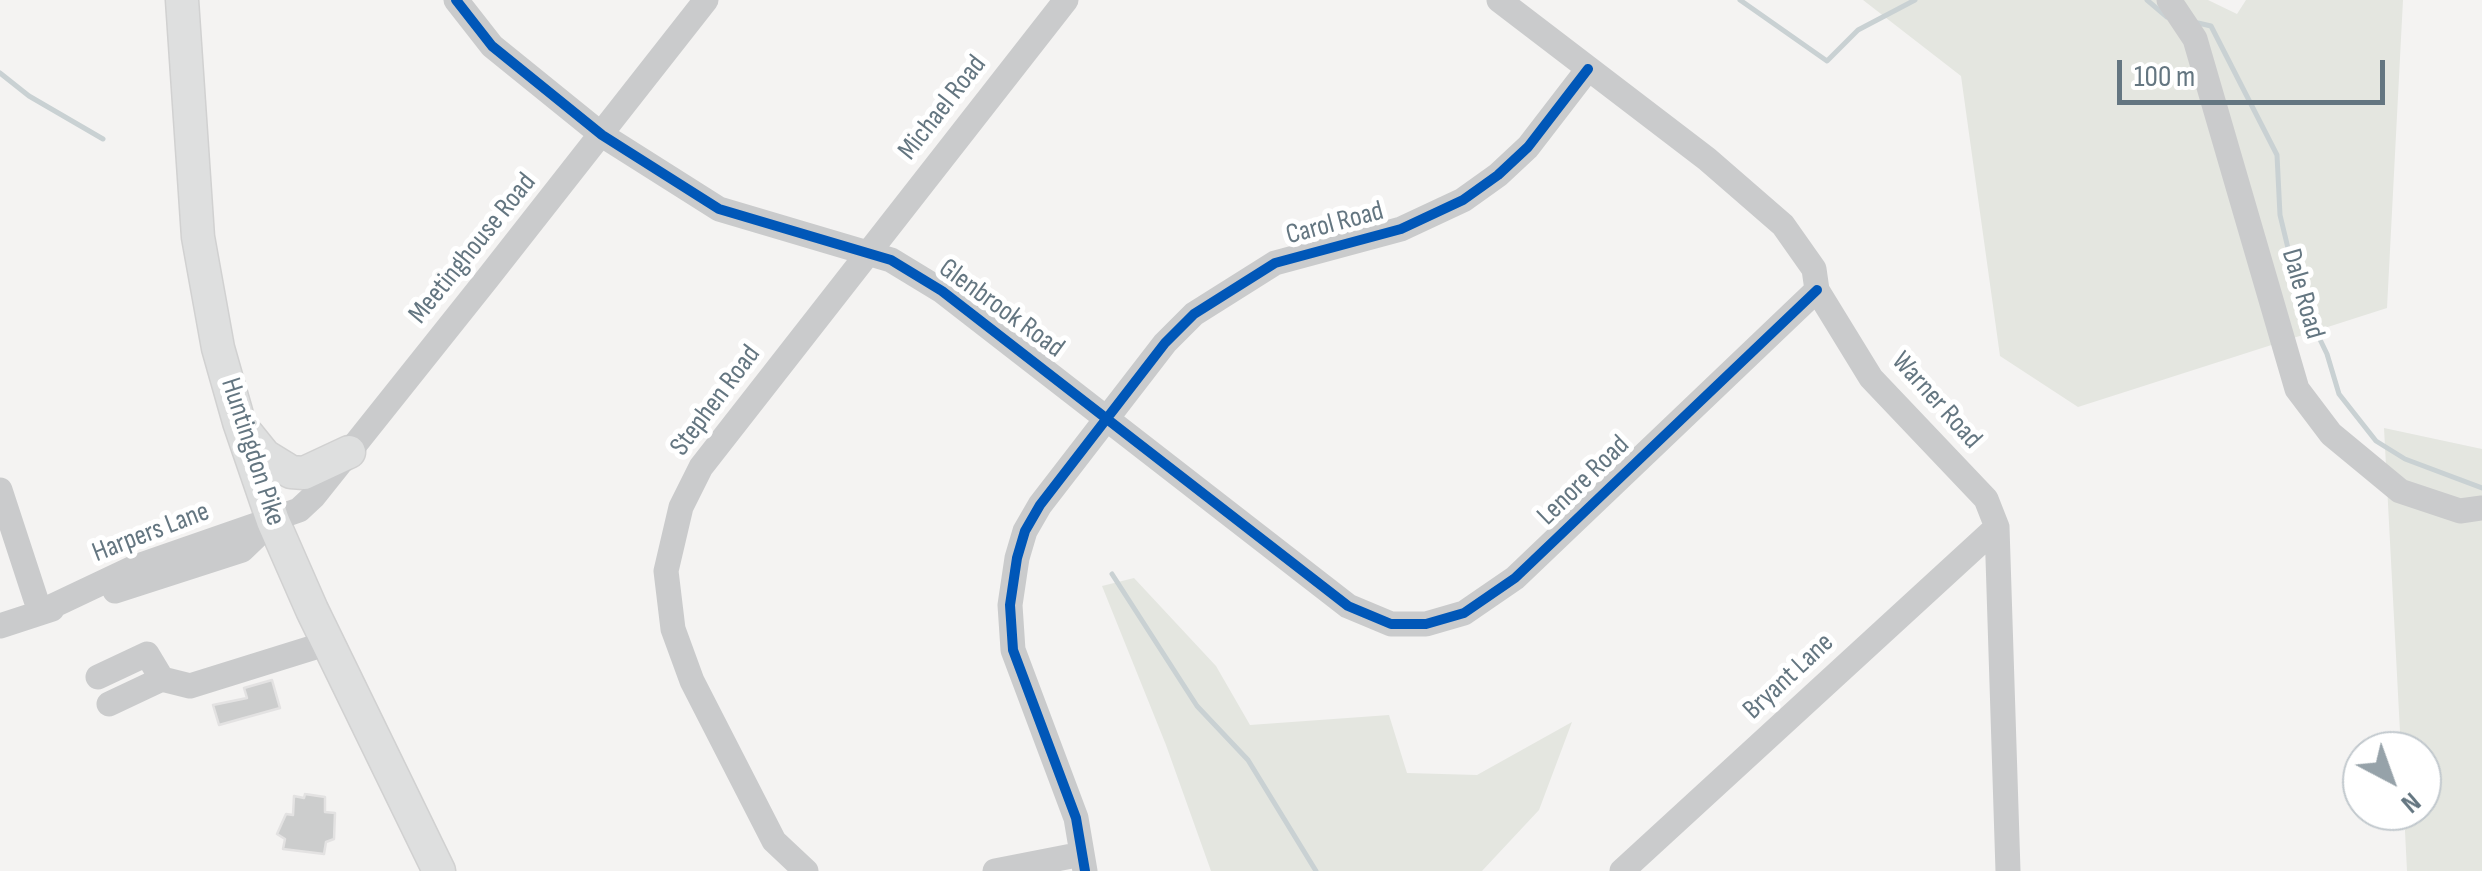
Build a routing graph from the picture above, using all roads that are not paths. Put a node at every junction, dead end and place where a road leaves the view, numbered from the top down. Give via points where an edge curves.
1 (182, 0) edge
2 (456, 0) edge
3 (706, 0) edge
4 (1066, 0) edge
5 (1499, 0) edge
6 (2169, 0) edge
7 (1588, 69) junction
8 (602, 135) junction
9 (869, 253) junction
10 (1817, 290) junction
11 (1107, 417) junction
12 (238, 422) junction
13 (349, 452) junction
14 (0, 490) edge
15 (2482, 508) edge
16 (273, 521) junction
17 (1996, 527) junction
18 (1348, 606) joint
19 (40, 612) junction
20 (0, 626) edge
21 (328, 643) junction
22 (98, 677) dead end
23 (162, 679) junction
24 (109, 704) dead end
25 (1084, 863) edge
26 (439, 871) edge
27 (806, 871) edge
28 (995, 871) edge
29 (1622, 871) edge
30 (2008, 871) edge

1 - 12 main road, Huntingdon Pike via 198,237
2 - 8 street, Glenbrook Road via 492,46
3 - 8 street, Meetinghouse Road
4 - 9 street, Michael Road
5 - 7 street, Warner Road
6 - 15 street, Dale Road via 2195,38 2297,389 2332,434 2400,491 2460,512
7 - 10 street, Warner Road via 1782,225 1814,269
7 - 11 street, Carol Road via 1528,146 1487,184 1434,216 1275,263 1231,288 1164,344
8 - 9 street, Glenbrook Road via 719,210
8 - 13 street, Meetinghouse Road
9 - 11 street, Glenbrook Road via 942,291
9 - 27 street, Stephen Road via 701,467 681,507 666,571 673,629 692,682 774,841
10 - 17 street, Warner Road via 1871,378 1986,499
10 - 18 street, Lenore Road via 1515,578 1475,606 1426,624 1392,624
11 - 18 street, Glenbrook Road
11 - 25 street, Carol Road via 1025,531 1010,606 1013,650 1076,818
12 - 13 main road via 265,456 287,470 304,473
12 - 16 main road, Huntingdon Pike
13 - 16 street, Meetinghouse Road via 299,510
14 - 19 street
16 - 19 street, Harpers Lane via 242,550
16 - 21 main road, Huntingdon Pike
17 - 29 street, Bryant Lane
17 - 30 street, Warner Road
19 - 20 street, Harpers Lane
21 - 23 street via 190,686
21 - 26 main road, Huntingdon Pike
22 - 23 street via 147,654
23 - 24 street
25 - 28 street

